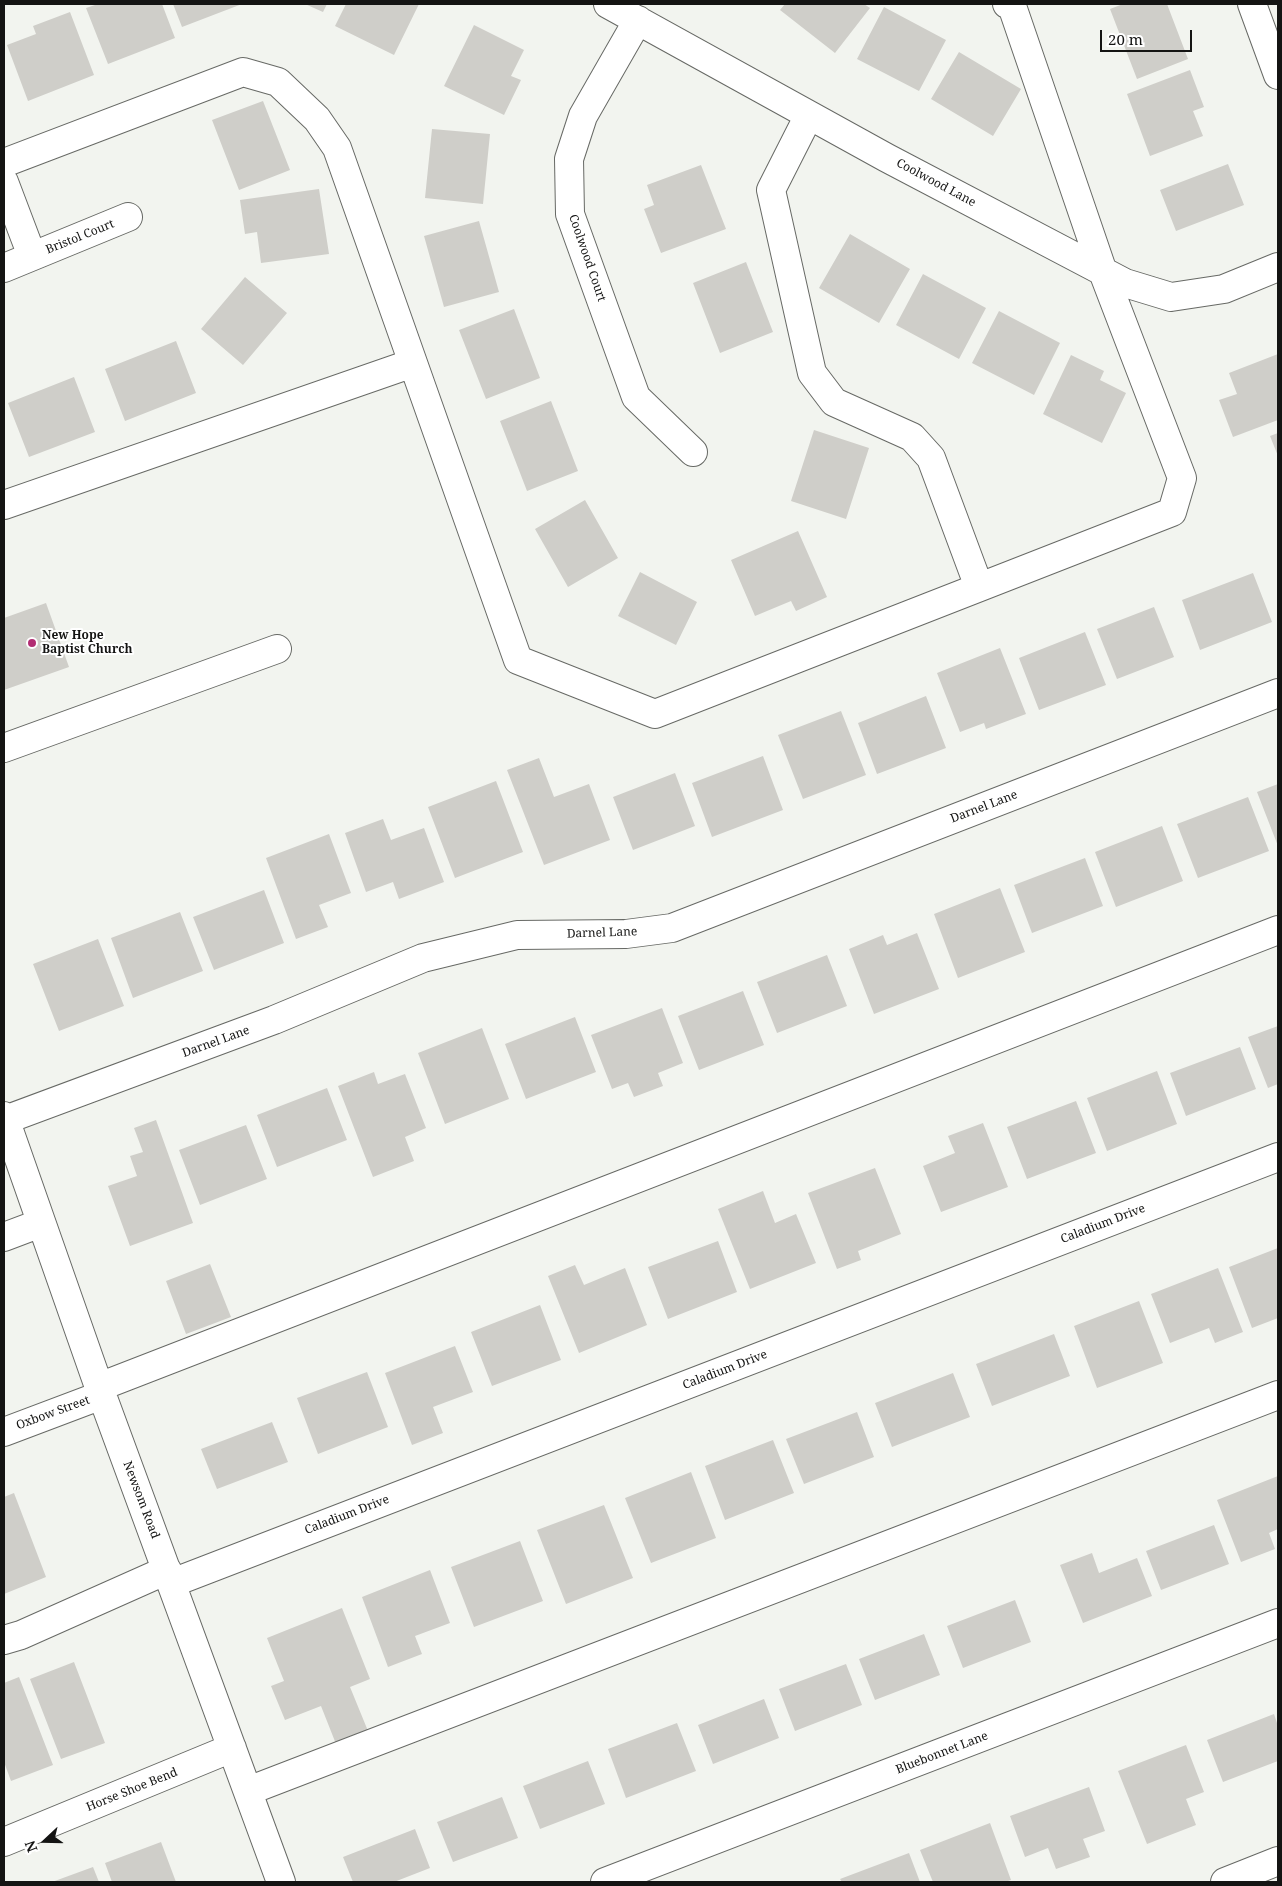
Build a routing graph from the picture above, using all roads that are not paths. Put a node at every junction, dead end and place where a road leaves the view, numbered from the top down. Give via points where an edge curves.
1 (608, 4) edge
2 (1007, 4) edge
3 (1252, 4) edge
4 (638, 20) junction
5 (1278, 75) edge
6 (809, 115) junction
7 (4, 162) edge
8 (4, 182) edge
9 (128, 217) dead end
10 (32, 256) junction
11 (1278, 267) edge
12 (4, 268) edge
13 (1103, 272) junction
14 (413, 363) junction
15 (693, 452) dead end
16 (4, 505) edge
17 (979, 588) junction
18 (276, 649) dead end
19 (1278, 693) edge
20 (4, 748) edge
21 (1278, 930) edge
22 (4, 1118) edge
23 (1278, 1157) edge
24 (41, 1223) junction
25 (4, 1237) edge
26 (100, 1391) junction
27 (1278, 1395) edge
28 (4, 1432) edge
29 (170, 1576) junction
30 (1278, 1623) edge
31 (4, 1640) edge
32 (232, 1748) junction
33 (248, 1791) junction
34 (4, 1842) edge
35 (1278, 1862) edge
36 (282, 1882) edge
37 (605, 1882) edge
38 (1225, 1882) edge

1 - 4 street, Coolwood Lane
2 - 13 street via 1012,6
3 - 5 street
4 - 6 street, Coolwood Lane
4 - 15 street, Coolwood Court via 583,116 569,159 570,214 636,397
6 - 13 street, Coolwood Lane
6 - 17 street via 772,190 812,372 834,402 912,436 931,458
7 - 14 street via 243,72 278,82 317,119 337,148
8 - 10 street, Bristol Court
9 - 10 street, Bristol Court
10 - 12 street, Bristol Court
11 - 13 street, Coolwood Lane via 1224,289 1171,297 1125,283
13 - 17 street via 1182,478 1172,512
14 - 16 street
14 - 17 street via 518,660 646,711 655,714
18 - 20 street
19 - 22 street, Darnel Lane via 672,928 626,934 517,935 423,958 274,1020
21 - 26 street, Oxbow Street
22 - 24 street, Newsom Road
23 - 29 street, Caladium Drive
24 - 25 street
24 - 26 street, Newsom Road
26 - 28 street, Oxbow Street
26 - 29 street, Newsom Road
27 - 33 street
29 - 31 street, Caladium Drive
29 - 32 street, Newsom Road
30 - 37 street, Bluebonnet Lane
32 - 33 street, Newsom Road
32 - 34 street, Horse Shoe Bend
33 - 36 street, Newsom Road
35 - 38 street

